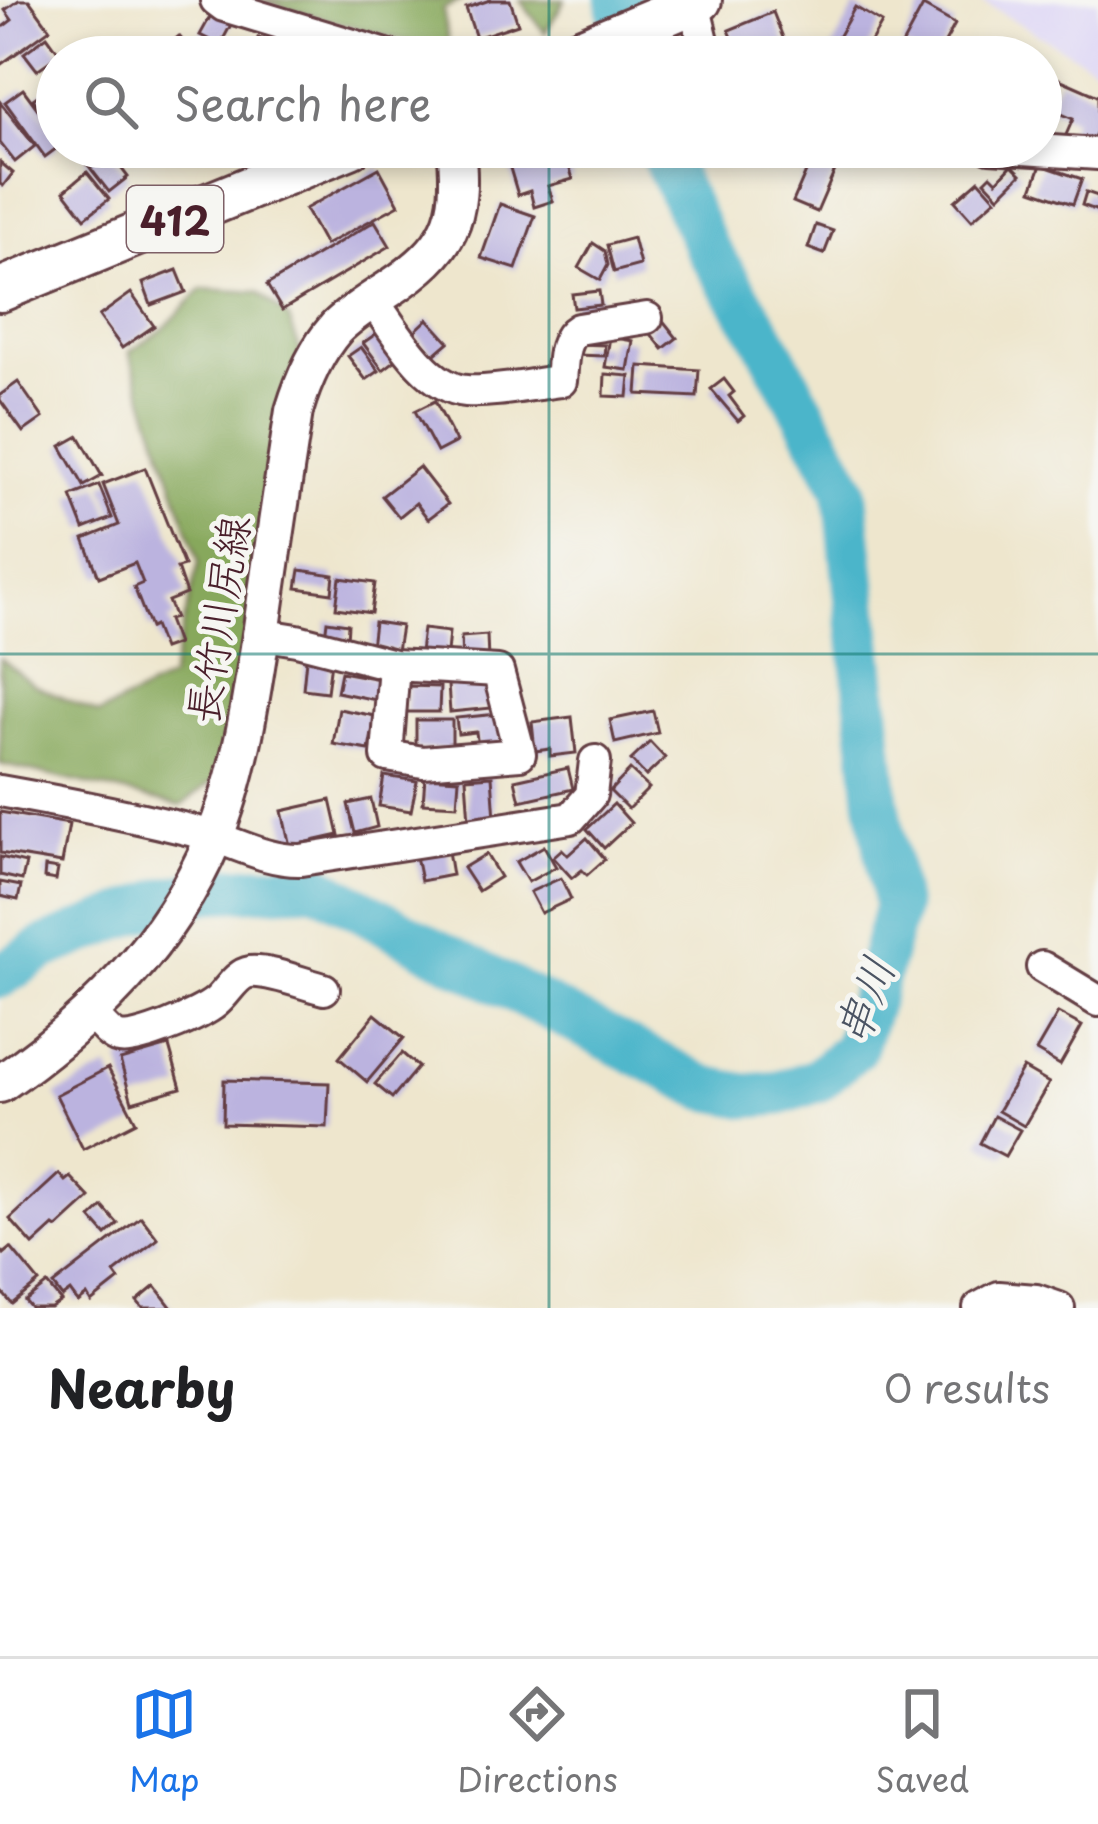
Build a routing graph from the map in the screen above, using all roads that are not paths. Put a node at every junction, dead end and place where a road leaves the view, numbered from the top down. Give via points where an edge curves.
1 (216, 0) edge
2 (689, 3) edge
3 (323, 36) edge
4 (613, 36) edge
5 (700, 36) edge
6 (1062, 152) edge
7 (1098, 154) edge
8 (299, 168) edge
9 (457, 168) edge
10 (0, 290) edge
11 (373, 299) junction
12 (647, 318) dead end
13 (260, 634) junction
14 (394, 665) junction
15 (596, 761) dead end
16 (0, 791) edge
17 (211, 843) junction
18 (1042, 967) dead end
19 (324, 989) dead end
20 (1098, 1001) edge
21 (100, 1004) junction
22 (0, 1084) edge
23 (979, 1308) edge
24 (1059, 1308) edge

1 - 3 street
2 - 4 highway
2 - 5 street
6 - 7 street
8 - 10 highway, 412
9 - 11 main road, 長竹川尻線 via 459,197 447,232 420,267
11 - 12 street via 422,367 467,391 561,381 570,334
11 - 13 main road, 長竹川尻線 via 338,326 299,394
13 - 14 street
13 - 17 main road, 長竹川尻線 via 241,750
14 - 14 street via 498,671 520,754 423,762 387,756
15 - 17 street via 591,796 571,818 301,860
16 - 17 street via 116,811
17 - 21 main road, 長竹川尻線 via 166,925
18 - 20 street
19 - 21 street via 242,974 207,1009 130,1039 116,1037
21 - 22 main road, 長竹川尻線
23 - 24 street via 999,1297

